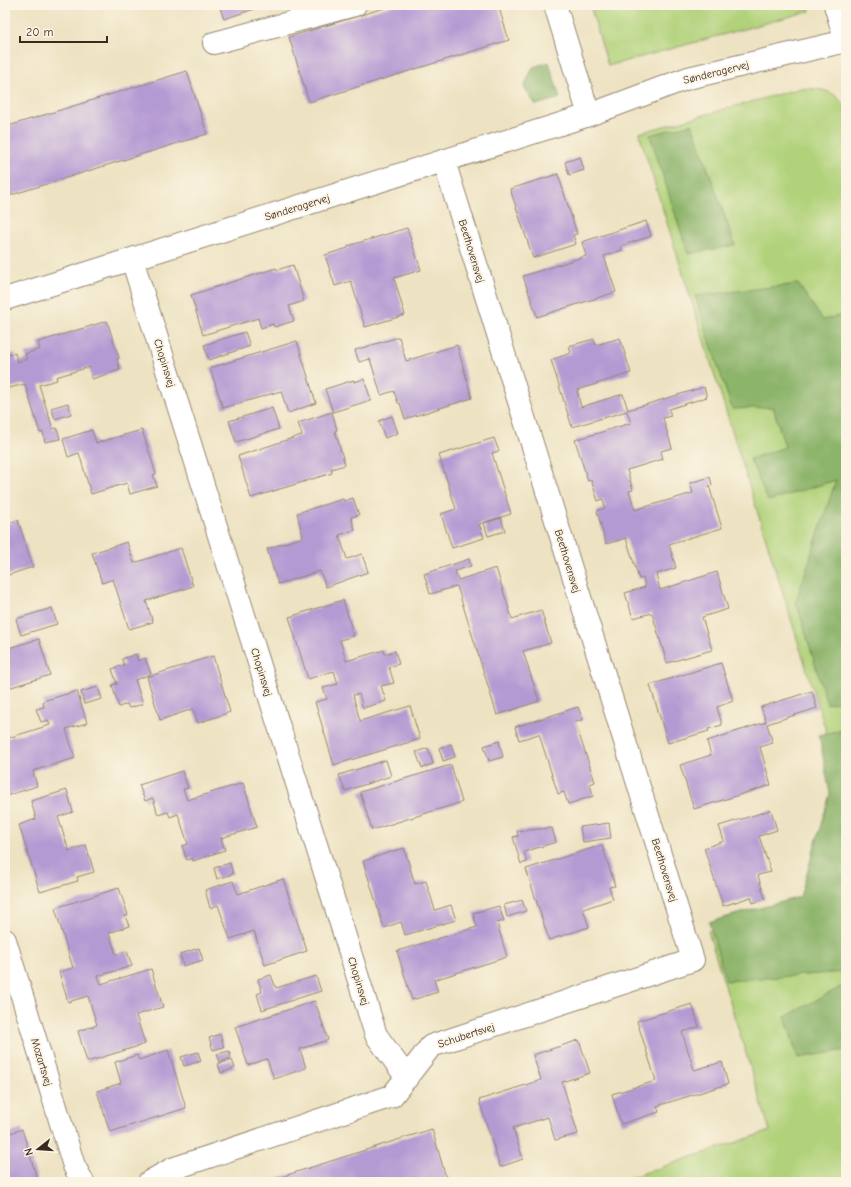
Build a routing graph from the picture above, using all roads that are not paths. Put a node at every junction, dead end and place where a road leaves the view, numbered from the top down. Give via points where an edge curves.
1 (355, 5) edge
2 (555, 5) edge
3 (835, 5) edge
4 (846, 41) edge
5 (214, 43) dead end
6 (589, 115) junction
7 (444, 161) junction
8 (132, 259) junction
9 (5, 299) edge
10 (5, 940) edge
11 (693, 960) joint
12 (407, 1078) junction
13 (83, 1182) edge
14 (148, 1182) edge

1 - 5 street
2 - 6 street
3 - 4 street
4 - 6 street, Sønderagervej via 688,78
6 - 7 street, Sønderagervej
7 - 8 street, Sønderagervej
7 - 11 street, Beethovensvej
8 - 9 street, Sønderagervej
8 - 12 street, Chopinsvej via 376,1034
10 - 13 street, Mozartsvej via 74,1166
11 - 12 street, Schubertsvej via 431,1046
12 - 14 street, Schubertsvej via 392,1096 172,1168

